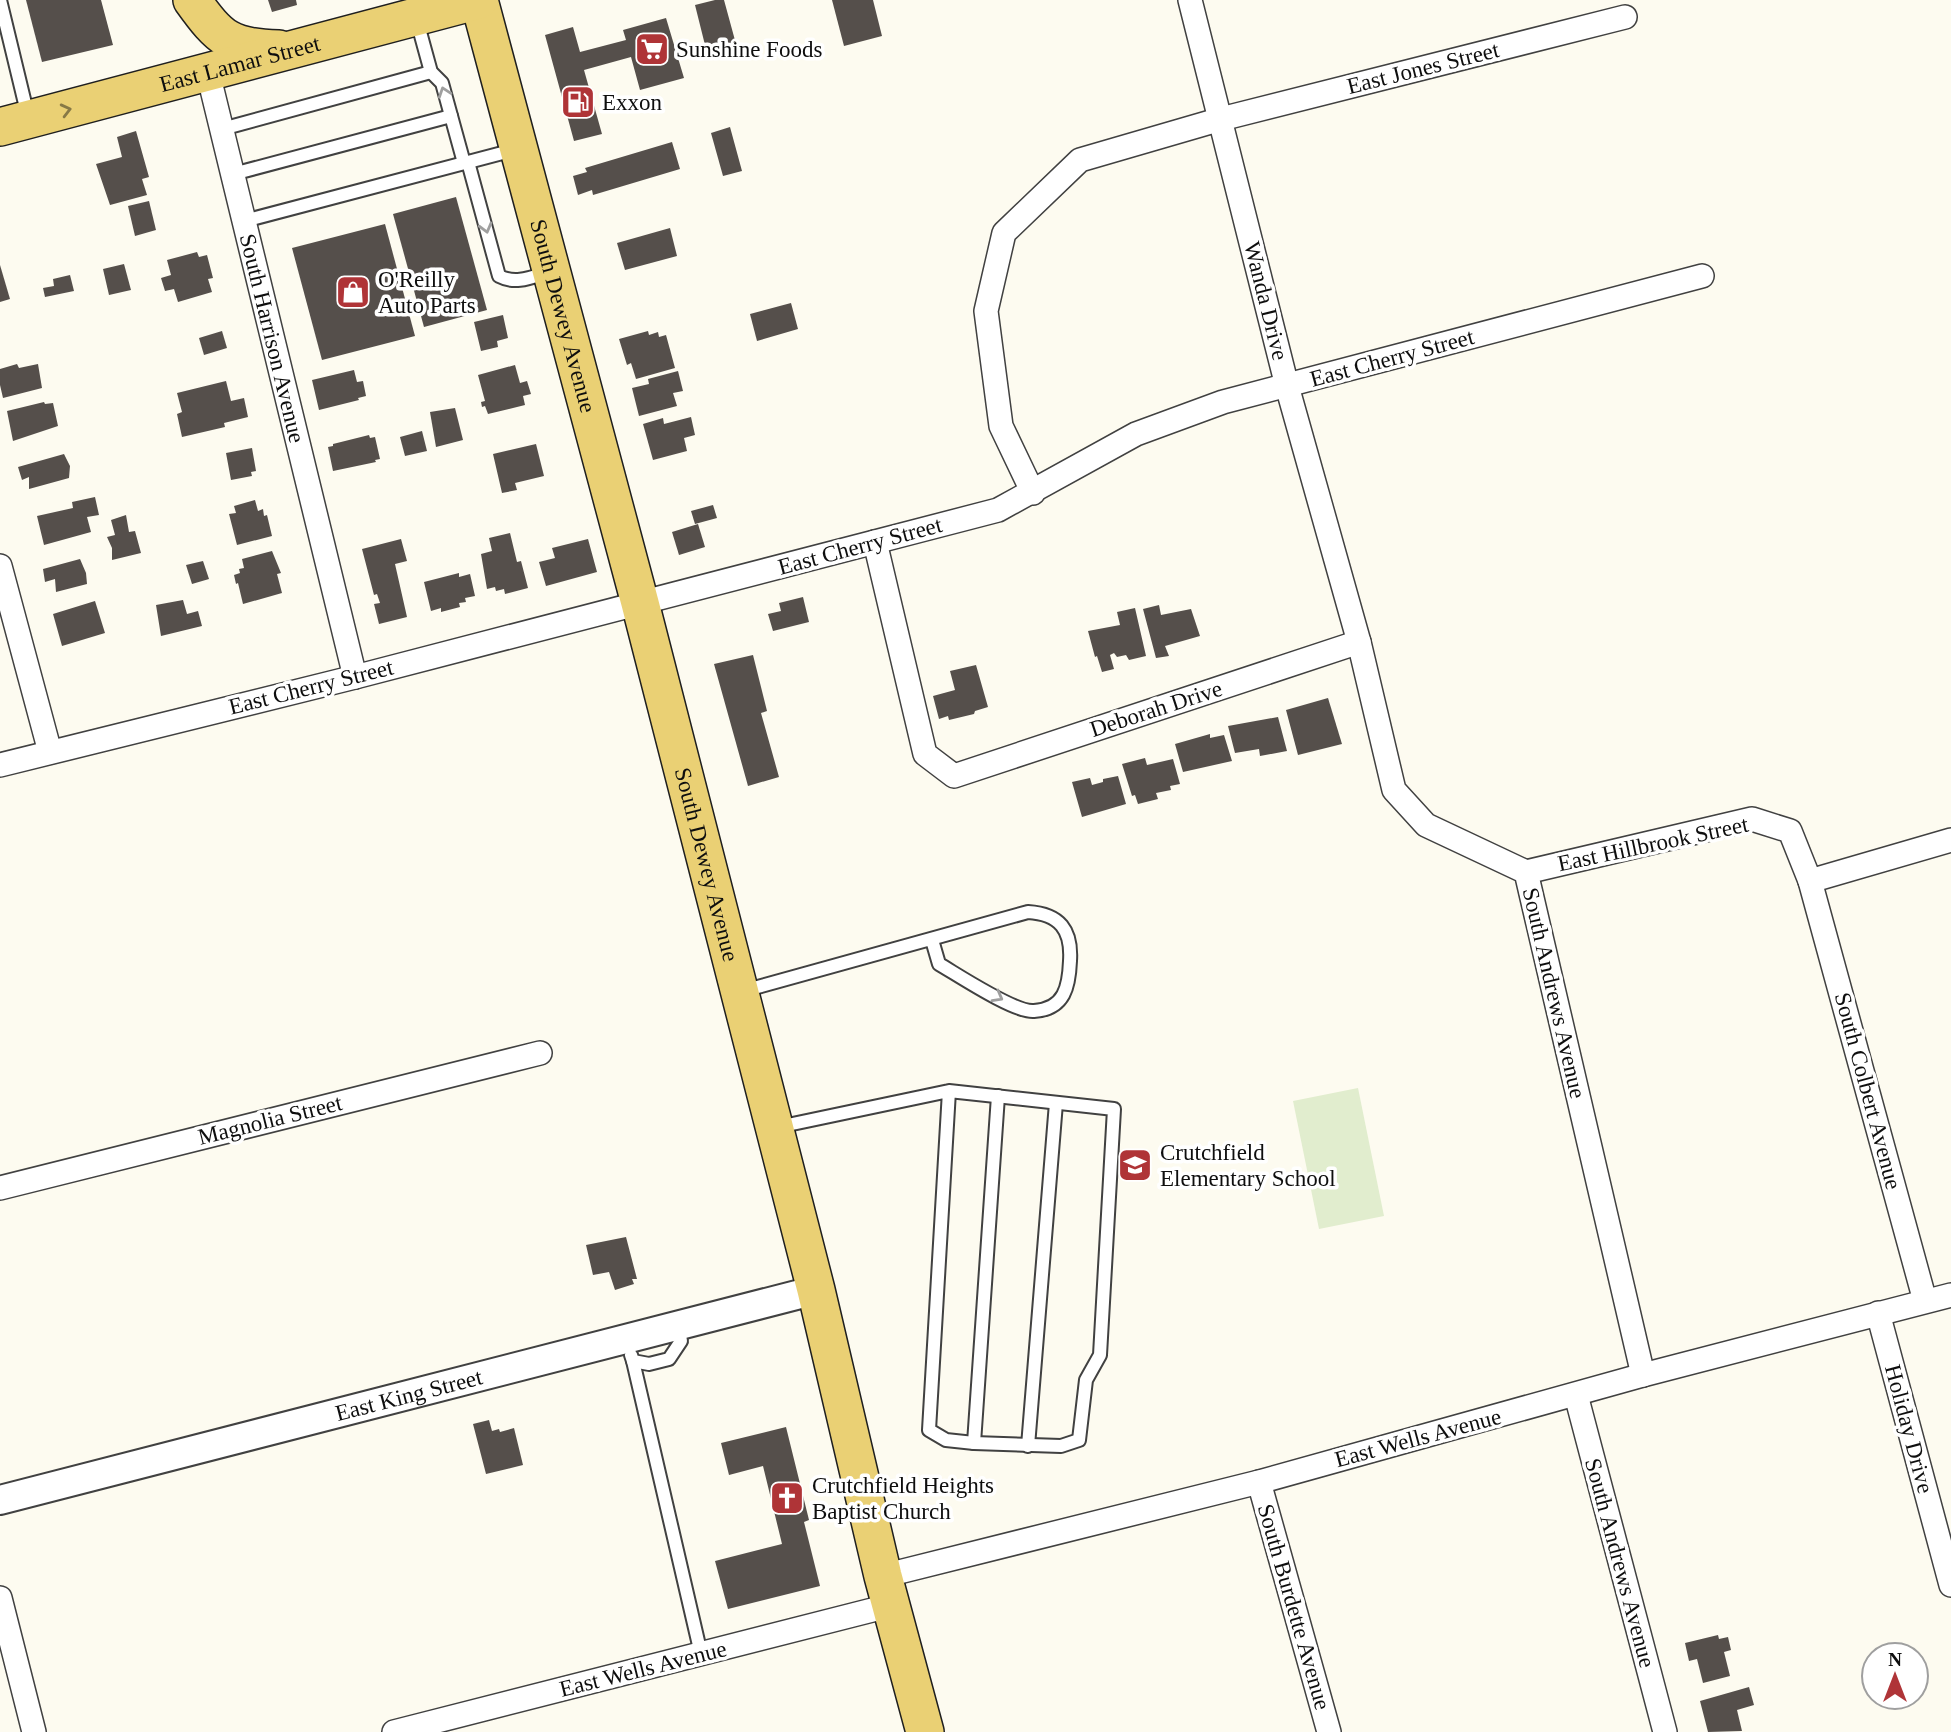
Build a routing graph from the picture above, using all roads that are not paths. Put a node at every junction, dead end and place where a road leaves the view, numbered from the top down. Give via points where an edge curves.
1 (0, 0) edge
2 (191, 0) edge
3 (479, 0) edge
4 (1190, 0) edge
5 (416, 17) junction
6 (1625, 17) dead end
7 (297, 49) junction
8 (431, 72) junction
9 (208, 73) junction
10 (451, 116) junction
11 (1221, 119) junction
12 (14, 123) edge
13 (222, 129) junction
14 (519, 149) junction
15 (466, 162) junction
16 (233, 174) junction
17 (244, 221) junction
18 (551, 271) junction
19 (1702, 276) dead end
20 (1287, 386) junction
21 (1033, 493) junction
22 (875, 542) junction
23 (0, 566) edge
24 (640, 603) junction
25 (1359, 642) junction
26 (355, 677) junction
27 (50, 752) junction
28 (0, 765) edge
29 (1951, 840) edge
30 (1526, 872) junction
31 (1810, 881) junction
32 (932, 940) junction
33 (739, 992) junction
34 (540, 1053) dead end
35 (949, 1090) junction
36 (998, 1096) junction
37 (1056, 1103) junction
38 (774, 1128) junction
39 (0, 1188) edge
40 (816, 1290) junction
41 (1951, 1295) edge
42 (1925, 1301) junction
43 (1878, 1313) junction
44 (629, 1350) junction
45 (1643, 1375) junction
46 (1576, 1395) junction
47 (974, 1443) junction
48 (1028, 1446) junction
49 (1259, 1482) junction
50 (0, 1500) edge
51 (1951, 1585) edge
52 (888, 1591) junction
53 (0, 1598) edge
54 (701, 1654) junction
55 (8, 1660) edge
56 (34, 1732) edge
57 (394, 1732) edge
58 (925, 1732) edge
59 (1329, 1732) edge
60 (1665, 1732) edge

1 - 12 lane
2 - 7 main road via 226,39 250,48
2 - 9 main road, South Harrison Avenue
3 - 5 main road, East Lamar Street
3 - 14 main road, South Dewey Avenue
4 - 11 street, Wanda Drive
5 - 7 main road, East Lamar Street
5 - 8 lane
6 - 11 street, East Jones Street
7 - 9 main road, East Lamar Street
10 -> 8 lane via 442,83
8 - 13 lane
12 -> 9 main road, East Lamar Street
9 - 13 street, South Harrison Avenue
10 - 15 lane
10 - 16 lane
11 - 20 street, Wanda Drive
11 - 21 street, East Jones Street via 1080,160 1004,233 986,312 1001,426
13 - 16 street, South Harrison Avenue
14 - 15 lane
14 - 18 main road, South Dewey Avenue
15 - 17 lane
15 -> 18 lane via 499,276 509,281
16 - 17 street, South Harrison Avenue
17 - 26 street, South Harrison Avenue
18 - 24 main road, South Dewey Avenue
19 - 20 street, East Cherry Street
20 - 21 street, East Cherry Street via 1223,402 1136,434
20 - 25 street, Wanda Drive
21 - 22 street, East Cherry Street via 998,510
22 - 24 street, East Cherry Street
22 - 25 street, Deborah Drive via 925,754 954,776
23 - 27 street
24 - 26 street, East Cherry Street
24 - 33 main road, South Dewey Avenue
25 - 30 street, South Andrews Avenue via 1394,790 1426,825
26 - 27 street, East Cherry Street
27 - 28 street, East Cherry Street
29 - 31 street
30 - 31 street, East Hillbrook Street via 1752,820 1790,831
30 - 45 street, South Andrews Avenue
31 - 42 street, South Colbert Avenue
32 -> 32 lane via 939,964 1017,1008 1033,1011 1052,1006 1069,984 1071,943 1057,920 1044,913 1028,912
32 - 33 lane
33 - 38 main road, South Dewey Avenue
34 - 39 street, Magnolia Street
35 - 36 lane
35 - 38 lane
35 - 47 lane via 929,1430 946,1440
36 - 37 lane
36 - 47 lane
37 - 48 lane
37 - 48 lane via 1114,1109 1100,1355 1086,1380 1079,1440 1061,1446
38 - 40 main road, South Dewey Avenue
40 - 44 street, East King Street via 678,1325
40 - 52 main road, South Dewey Avenue
41 - 42 street, East Wells Avenue
42 - 43 street, East Wells Avenue
43 - 45 street, East Wells Avenue
43 - 51 street, Holiday Drive
44 - 50 street, East King Street
44 - 54 lane
45 - 46 street, East Wells Avenue
46 - 49 street, East Wells Avenue
46 - 60 street, South Andrews Avenue
47 - 48 lane
49 - 52 street, East Wells Avenue
49 - 59 street, South Burdette Avenue
52 - 54 street, East Wells Avenue
52 - 58 main road, South Dewey Avenue
53 - 55 street
54 - 57 street, East Wells Avenue
55 - 56 street

